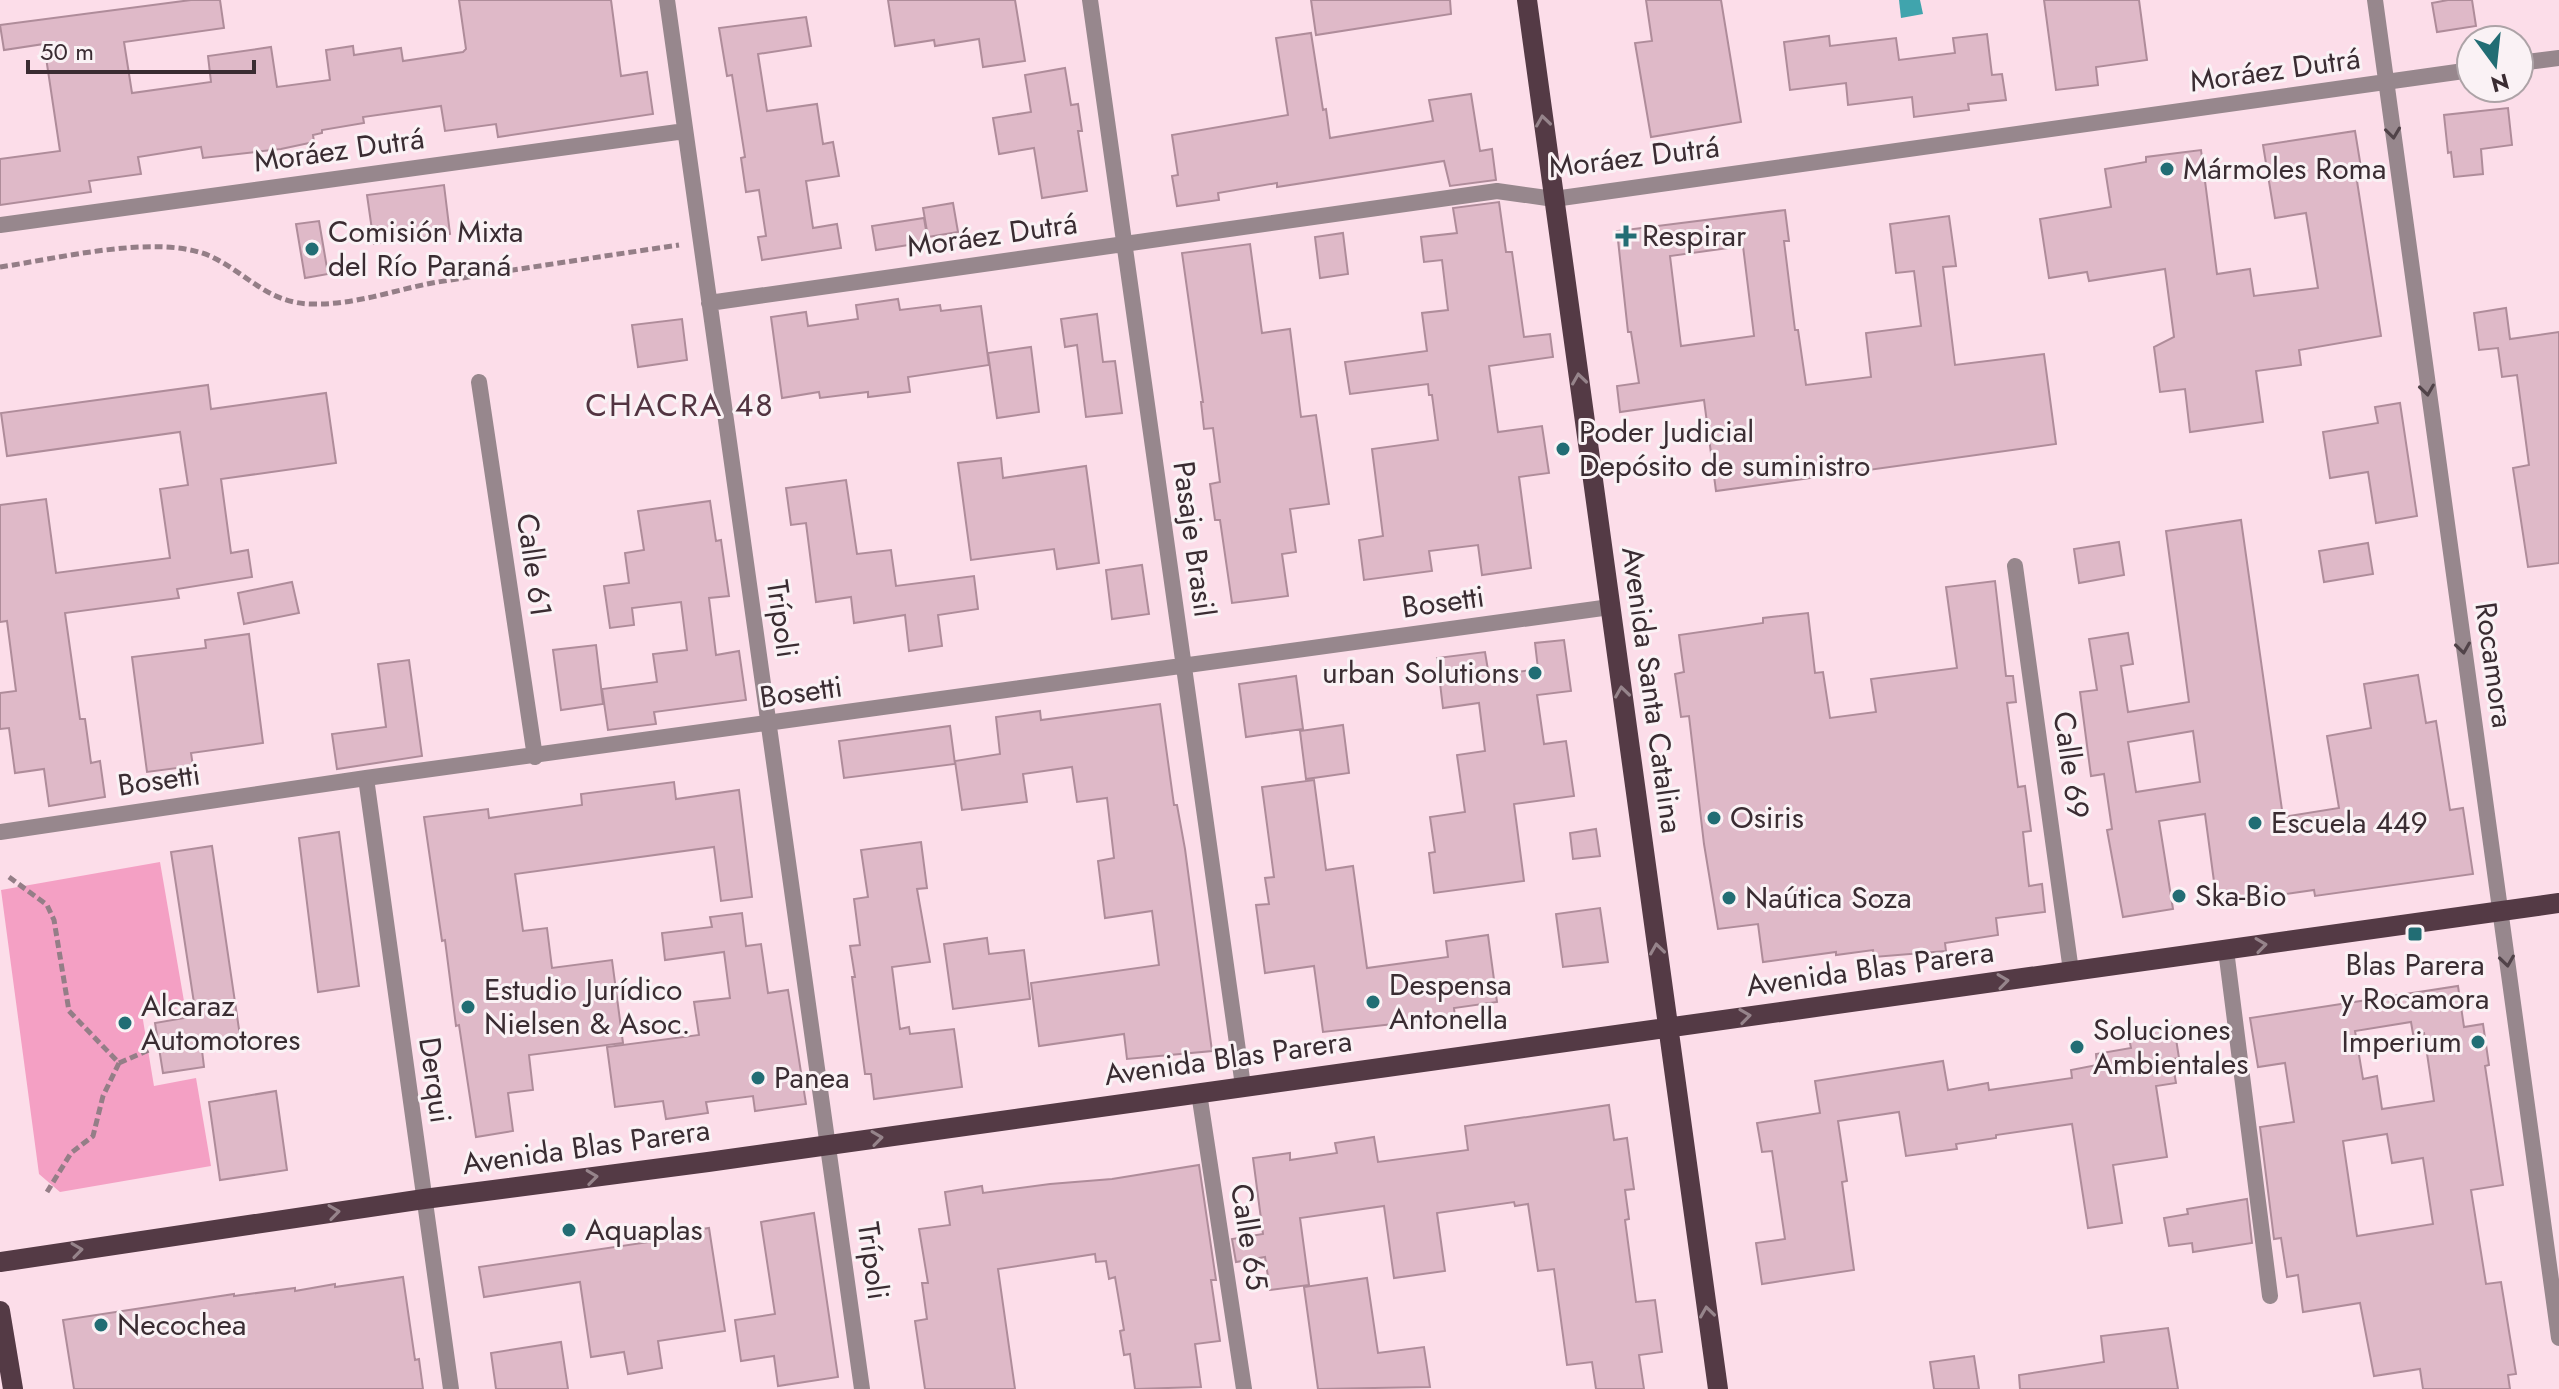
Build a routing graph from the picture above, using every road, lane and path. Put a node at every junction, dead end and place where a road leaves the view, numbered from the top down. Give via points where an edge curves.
1 (667, 0) edge
2 (1090, 0) edge
3 (1527, 0) edge
4 (2375, 0) edge
5 (2559, 58) edge
6 (2535, 61) edge
7 (2455, 72) edge
8 (2386, 82) junction
9 (685, 131) junction
10 (1554, 199) junction
11 (0, 225) edge
12 (701, 242) junction
13 (1125, 245) junction
14 (0, 267) edge
15 (709, 303) junction
16 (479, 382) dead end
17 (2015, 566) dead end
18 (1610, 607) junction
19 (1184, 667) junction
20 (769, 724) junction
21 (535, 757) junction
22 (366, 778) junction
23 (0, 832) edge
24 (9, 877) dead end
25 (2559, 903) edge
26 (2500, 912) junction
27 (2226, 950) junction
28 (2071, 971) junction
29 (1668, 1026) junction
30 (151, 1049) dead end
31 (119, 1063) junction
32 (1243, 1086) junction
33 (1199, 1093) junction
34 (828, 1145) junction
35 (47, 1192) dead end
36 (424, 1199) junction
37 (0, 1262) edge
38 (2270, 1296) dead end
39 (0, 1311) edge
40 (2559, 1338) edge
41 (13, 1389) edge
42 (451, 1389) edge
43 (862, 1389) edge
44 (1244, 1389) edge
45 (1718, 1389) edge

1 - 9 street, Trípoli
2 - 13 street, Pasaje Brasil
10 -> 3 main road, Avenida Santa Catalina
4 - 8 street, Rocamora
5 - 6 street
7 - 8 street, Moráez Dutrá
8 - 10 street, Moráez Dutrá
8 -> 26 street, Rocamora
9 - 11 street, Moráez Dutrá
9 - 12 street, Trípoli
10 - 13 street, Moráez Dutrá via 1497,191
18 -> 10 main road, Avenida Santa Catalina
12 - 14 path via 311,305 271,296 209,256 170,246
12 - 15 street, Trípoli
13 - 15 street, Moráez Dutrá
13 - 19 street, Pasaje Brasil
15 - 20 street, Trípoli
16 - 21 street, Calle 61
17 - 28 street, Calle 69
18 - 19 street, Bosetti
29 -> 18 main road, Avenida Santa Catalina
19 - 20 street, Bosetti
19 - 32 street, Pasaje Brasil
20 - 21 street, Bosetti
20 - 34 street, Trípoli
21 - 22 street, Bosetti
22 - 23 street, Bosetti
22 - 36 street, Derqui
24 - 31 path via 47,905 69,1011
25 - 26 main road, Avenida Blas Parera
27 -> 26 main road, Avenida Blas Parera
26 -> 40 street, Rocamora
27 - 28 main road, Avenida Blas Parera
27 - 38 street
29 -> 28 main road, Avenida Blas Parera
29 - 32 main road, Avenida Blas Parera
45 -> 29 main road, Avenida Santa Catalina
30 - 31 path
31 - 35 path via 103,1096 93,1136 71,1153
32 - 33 main road, Avenida Blas Parera
34 -> 33 main road, Avenida Blas Parera
33 - 44 street, Calle 65
36 -> 34 main road, Avenida Blas Parera
34 - 43 street, Trípoli
37 -> 36 main road, Avenida Blas Parera
36 - 42 street, Derqui
39 - 41 main road

